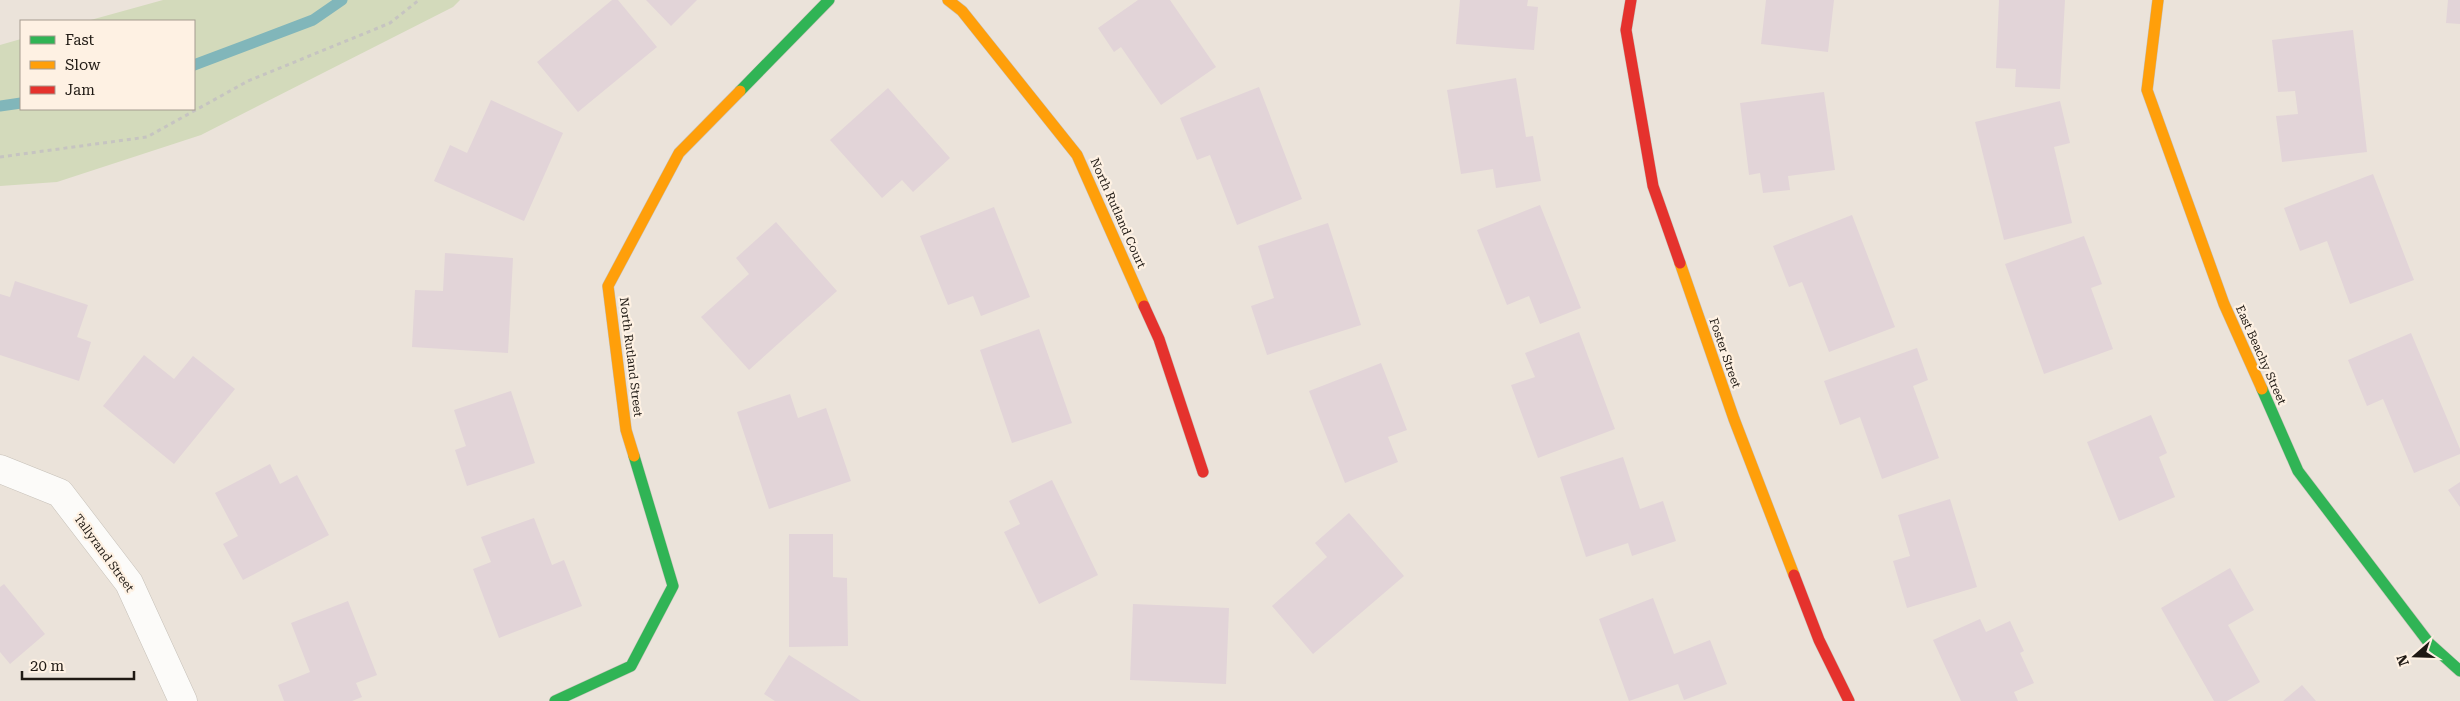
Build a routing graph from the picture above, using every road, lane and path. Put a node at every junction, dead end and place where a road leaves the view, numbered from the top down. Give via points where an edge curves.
1 (419, 0) edge
2 (829, 0) edge
3 (948, 0) edge
4 (1631, 0) edge
5 (2158, 0) edge
6 (0, 157) edge
7 (0, 469) edge
8 (1203, 472) dead end
9 (2460, 671) edge
10 (183, 701) edge
11 (555, 701) edge
12 (1849, 701) edge

1 - 6 path via 390,23 248,81 147,137
2 - 11 street, North Rutland Street via 679,153 608,286 626,430 673,586 632,666
3 - 8 street, North Rutland Court via 962,11 1077,155 1158,339
4 - 12 street, Foster Street via 1626,30 1652,186 1738,428 1819,640
5 - 9 street, East Beachy Street via 2147,90 2224,304 2298,471 2429,644
7 - 10 street, Tallyrand Street via 60,493 129,583

